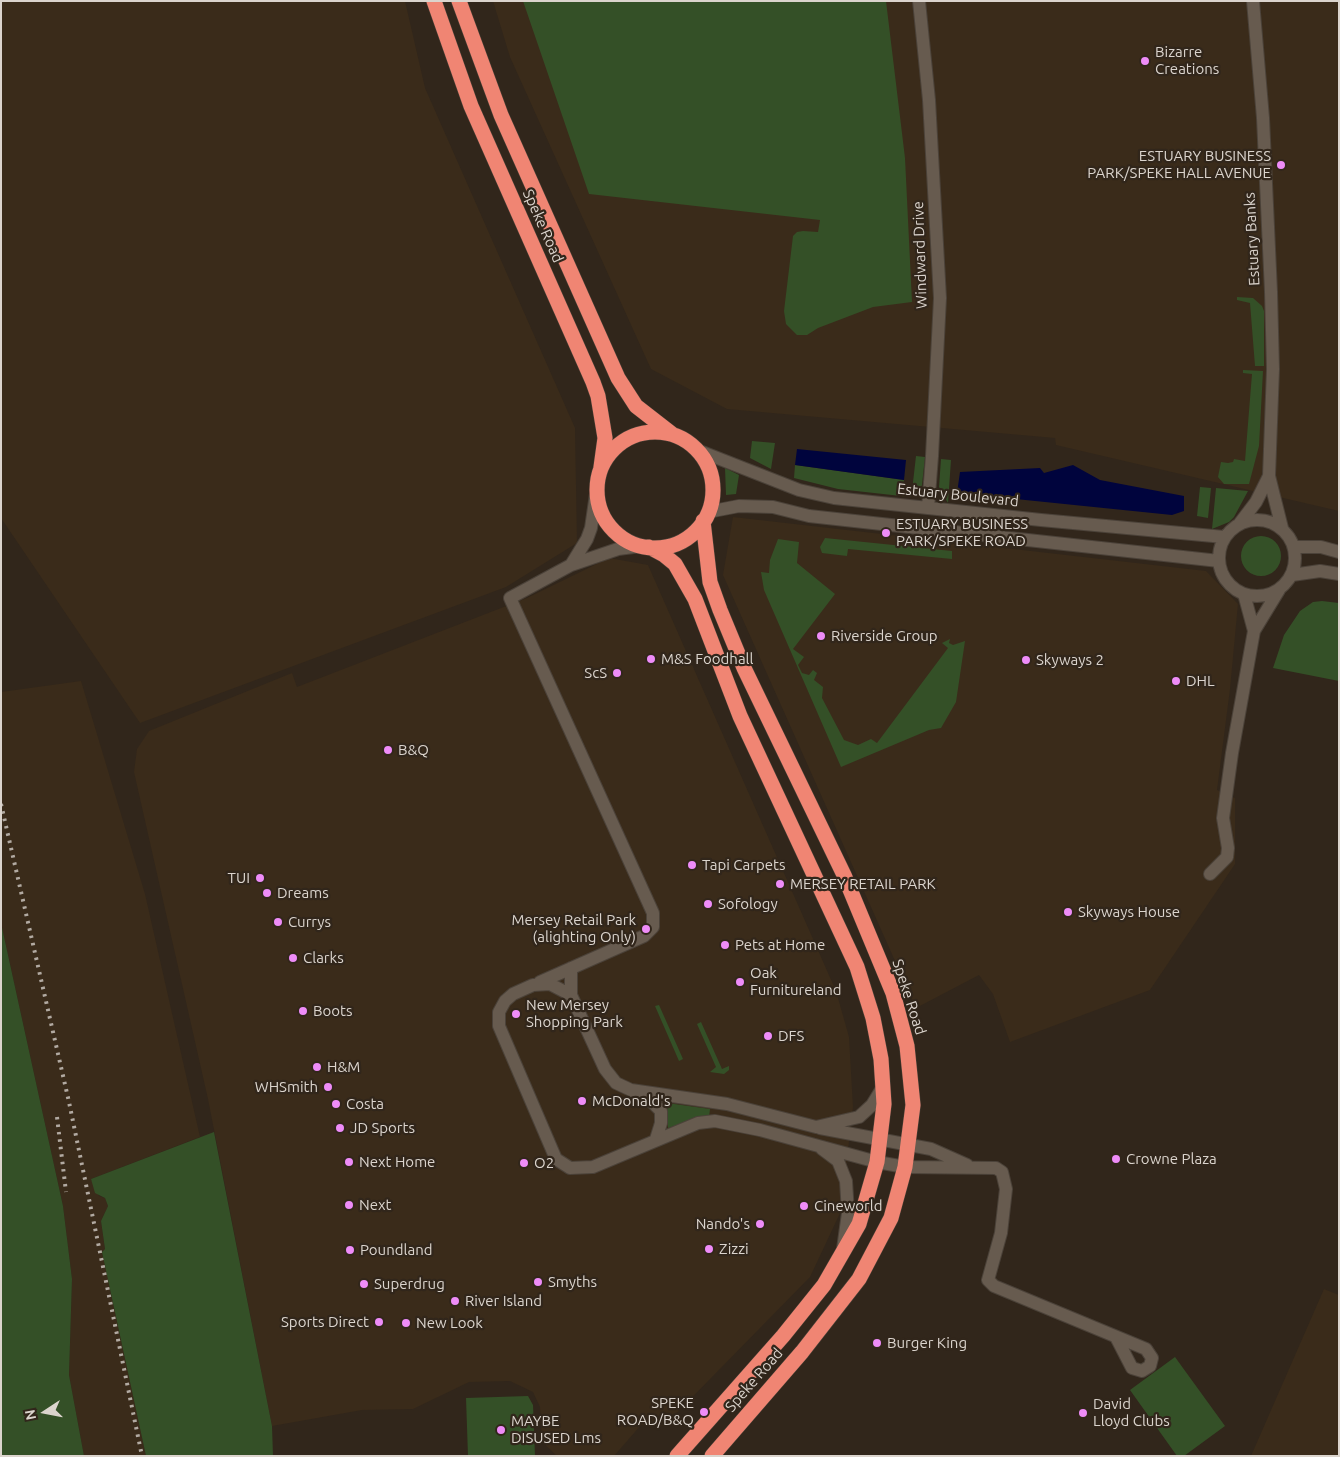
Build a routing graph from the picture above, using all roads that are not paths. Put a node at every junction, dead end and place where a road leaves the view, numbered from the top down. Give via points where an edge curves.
1 (434, 1) edge
2 (459, 1) edge
3 (918, 1) edge
4 (1253, 1) edge
5 (482, 65) junction
6 (458, 73) junction
7 (672, 434) junction
8 (697, 450) junction
9 (601, 467) junction
10 (1269, 476) junction
11 (597, 488) junction
12 (928, 508) junction
13 (706, 516) junction
14 (1240, 523) junction
15 (1282, 528) junction
16 (1224, 537) junction
17 (645, 547) junction
18 (1294, 547) junction
19 (1339, 552) edge
20 (1218, 560) junction
21 (571, 565) junction
22 (1339, 574) edge
23 (1292, 575) junction
24 (1279, 590) junction
25 (1244, 594) junction
26 (1254, 631) junction
27 (1210, 874) dead end
28 (571, 968) junction
29 (534, 985) junction
30 (571, 995) junction
31 (883, 1087) junction
32 (631, 1090) junction
33 (911, 1120) junction
34 (816, 1127) junction
35 (656, 1139) junction
36 (881, 1140) junction
37 (908, 1144) junction
38 (818, 1146) junction
39 (931, 1148) junction
40 (877, 1162) junction
41 (905, 1167) junction
42 (972, 1167) junction
43 (843, 1252) junction
44 (1116, 1337) dead end
45 (677, 1456) edge
46 (712, 1456) edge

1 - 6 highway, Speke Road
2 - 5 highway, Speke Road
3 - 12 street, Windward Drive via 930,100 940,298
4 - 10 street, Estuary Banks via 1263,118 1271,292
5 - 6 highway
5 - 7 highway, Speke Road via 618,378 636,406
6 - 9 highway, Speke Road via 594,382 605,438
7 - 8 highway
7 - 9 highway via 638,434 610,452
8 - 12 street, Estuary Boulevard via 799,490 834,498
8 - 13 highway via 712,479 712,496
9 - 11 highway
10 - 14 street, Estuary Banks via 1256,502
10 - 15 street, Estuary Banks
11 - 17 highway via 600,507 608,524 623,538
11 - 21 street via 588,539
12 - 16 street, Estuary Boulevard
13 - 17 highway via 693,533 680,542 665,547
13 - 20 street via 738,506 773,507 809,516
13 - 33 highway, Speke Road via 710,582 720,610 744,668 844,875 893,993 907,1046 913,1105
14 - 15 street via 1262,519
14 - 16 street
15 - 18 street
16 - 20 street
17 - 21 street via 618,549
17 - 31 highway, Speke Road via 675,564 695,599 740,716 857,967 873,1018
18 - 19 street via 1321,547
18 - 23 street via 1296,556
20 - 25 street via 1228,584
21 - 28 street via 510,598 653,913 653,927 644,936
22 - 23 street
23 - 24 street
24 - 25 street via 1260,596
24 - 26 street
25 - 26 street
26 - 27 street via 1223,818 1227,858
28 - 29 street
28 - 30 street
29 - 30 street via 550,984
29 - 35 street via 505,1001 499,1012 499,1026 556,1159 570,1168 593,1167
30 - 32 street via 605,1068 616,1083
31 - 34 street via 872,1105 859,1117
31 - 36 highway, Speke Road
32 - 34 street via 726,1104
32 - 35 street via 635,1098 652,1102 661,1111
33 - 37 highway, Speke Road
33 - 39 street via 917,1136
34 - 36 street
35 - 38 street via 698,1123 714,1121
36 - 37 street
36 - 40 highway, Speke Road
37 - 39 street
37 - 41 highway, Speke Road
38 - 40 street
38 - 43 street via 838,1161 846,1181 848,1213
39 - 42 street
40 - 41 street
40 - 43 highway, Speke Road via 859,1224
41 - 42 street
41 - 46 highway, Speke Road via 891,1218 859,1279 802,1352
42 - 44 street via 996,1168 1005,1179 1001,1232 988,1280 994,1286
43 - 45 highway, Speke Road via 824,1285 783,1336

